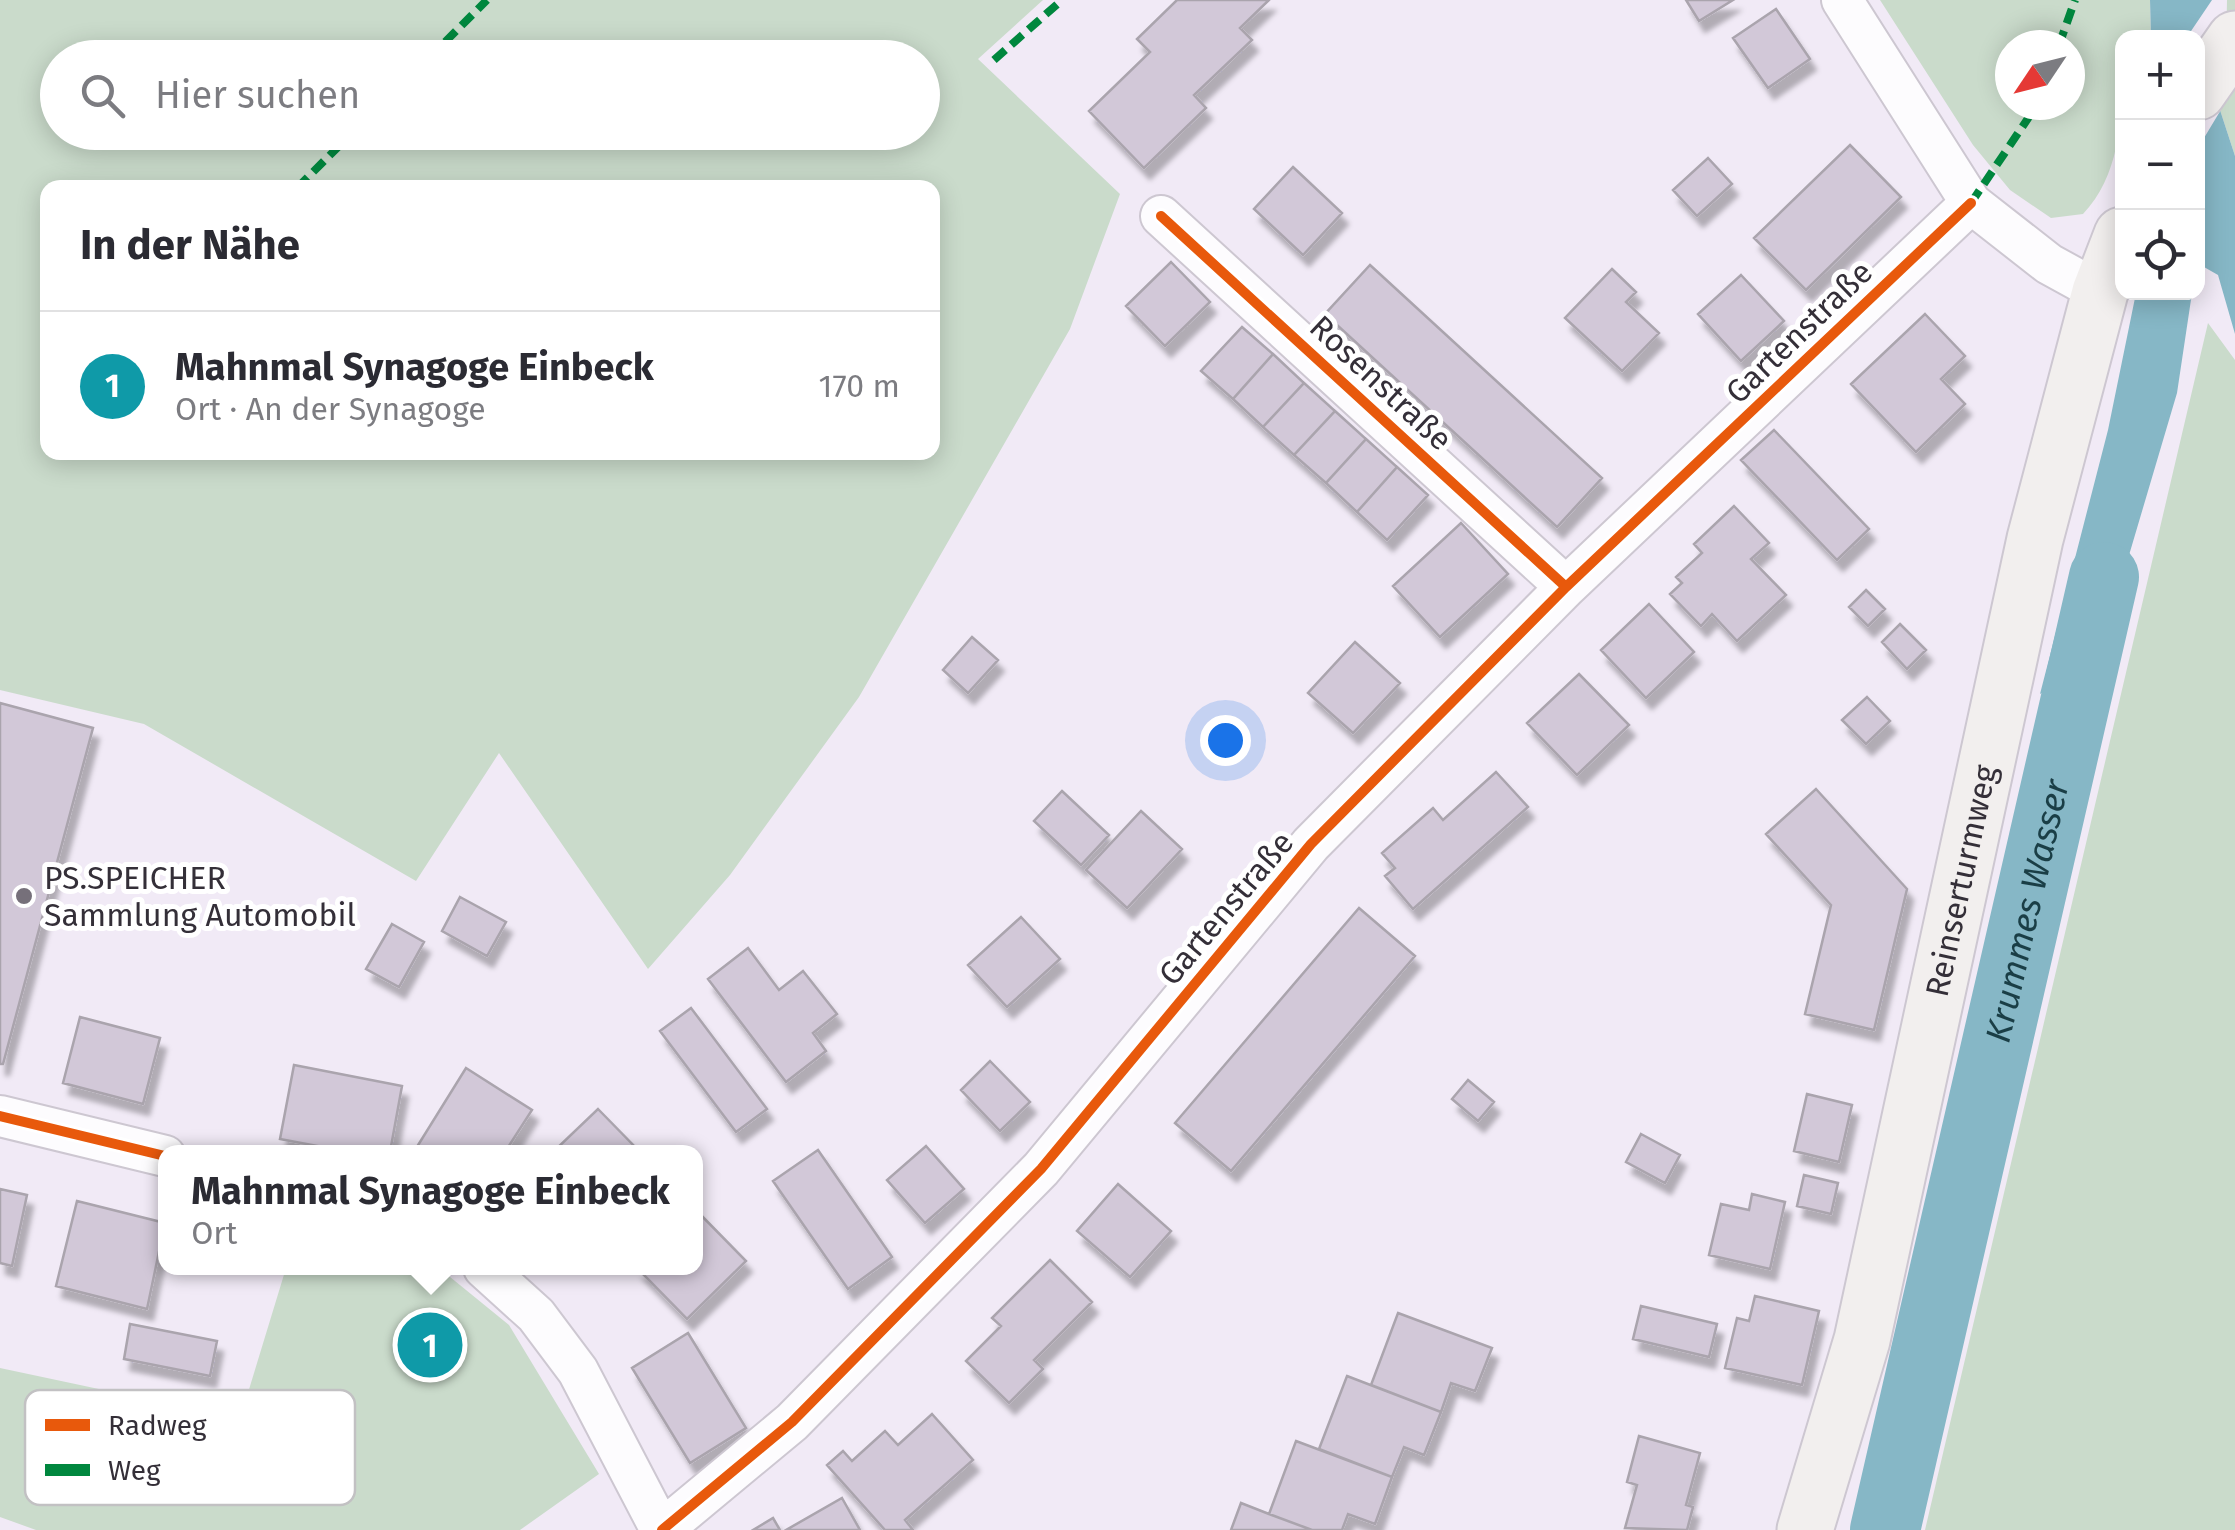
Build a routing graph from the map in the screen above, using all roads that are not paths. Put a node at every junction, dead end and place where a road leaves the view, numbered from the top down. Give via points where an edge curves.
1 (1842, 0) edge
2 (2235, 38) edge
3 (2205, 82) edge
4 (1970, 203) junction
5 (1161, 216) dead end
6 (2115, 253) edge
7 (2100, 292) junction
8 (1566, 588) junction
9 (0, 1116) edge
10 (158, 1154) edge
11 (492, 1275) edge
12 (662, 1530) edge
13 (1805, 1530) edge

1 - 4 street
2 - 3 main road
4 - 7 street via 2049,264
4 - 8 street, Gartenstraße
5 - 8 street, Rosenstraße
6 - 7 main road, Reinserturmweg
7 - 13 main road, Reinserturmweg via 2035,539 1862,1340
8 - 12 street, Gartenstraße via 1312,844 1041,1169 792,1422
9 - 10 street
11 - 12 street via 536,1315 578,1371

